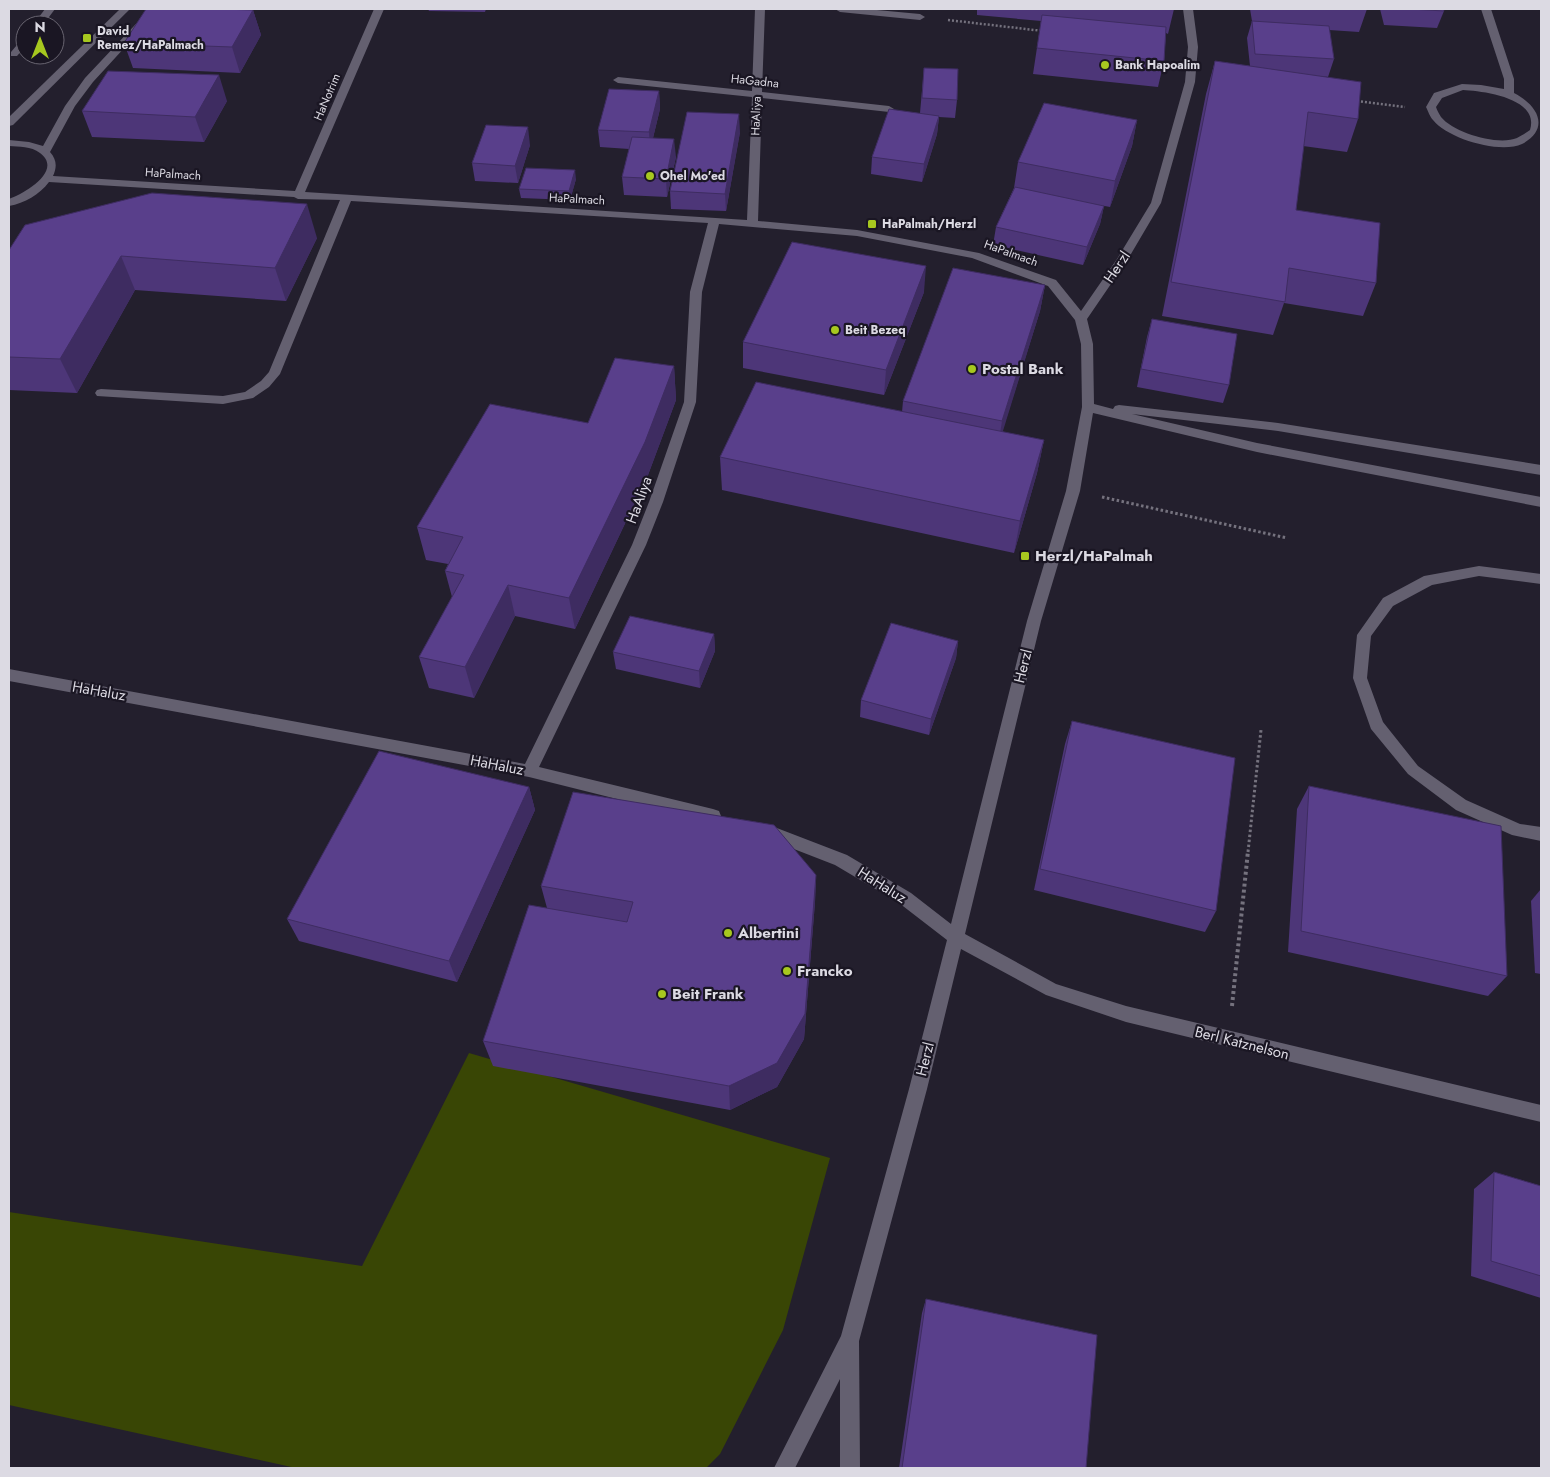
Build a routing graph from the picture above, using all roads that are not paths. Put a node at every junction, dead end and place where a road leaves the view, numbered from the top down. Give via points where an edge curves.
1 (125, 9) edge
2 (155, 9) edge
3 (379, 9) edge
4 (760, 9) edge
5 (840, 9) edge
6 (1188, 9) edge
7 (1486, 9) edge
8 (920, 17) road end
9 (618, 80) dead end
10 (757, 94) junction
11 (1508, 95) junction
12 (890, 109) edge
13 (9, 123) edge
14 (1538, 133) edge
15 (9, 143) edge
16 (45, 152) junction
17 (47, 179) junction
18 (298, 196) junction
19 (346, 199) junction
20 (9, 203) edge
21 (714, 220) junction
22 (752, 223) junction
23 (1081, 319) junction
24 (101, 393) dead end
25 (1088, 407) junction
26 (1541, 470) edge
27 (1541, 502) edge
28 (1541, 579) edge
29 (9, 675) edge
30 (528, 771) junction
31 (728, 820) edge
32 (756, 827) edge
33 (1541, 834) edge
34 (956, 938) junction
35 (1541, 1114) edge
36 (850, 1339) junction
37 (784, 1468) edge
38 (850, 1468) edge

1 - 13 street
2 - 16 street via 89,80 70,106
3 - 18 street, HaNotrim
4 - 10 street, HaAliya
5 - 8 street
6 - 23 street, Herzl via 1193,47 1190,82 1156,203
7 - 11 street via 1509,80
9 - 10 street, HaGadna
10 - 12 street, HaGadna
10 - 22 street, HaAliya
11 - 14 street via 1536,116
11 - 14 street via 1477,87 1455,88 1438,94 1431,109 1435,119 1445,128 1476,141 1512,142
15 - 16 street via 34,146
16 - 17 street via 52,160
17 - 18 street, HaPalmach
17 - 20 street via 28,195
18 - 19 street, HaPalmach
19 - 21 street, HaPalmach
19 - 24 street via 274,374 265,384 249,395 223,400
21 - 22 street, HaPalmach
21 - 30 street, HaAliya via 696,292 687,411 639,545
22 - 23 street, HaPalmach via 857,232 975,254 1052,283
23 - 25 street, Herzl via 1087,344
25 - 26 street via 1258,423
25 - 27 street via 1163,428 1261,449
25 - 34 street, Herzl via 1073,491 1034,621
28 - 33 street via 1479,571 1429,580 1388,602 1364,635 1360,678 1376,724 1413,770 1461,805 1518,830
29 - 30 street, HaHaluz
30 - 31 street, HaHaluz
32 - 34 street, HaHaluz via 841,860 905,898
34 - 35 street, Berl Katznelson via 1052,990 1126,1014
34 - 36 street, Herzl
36 - 37 street, Herzl
36 - 38 street, Herzl

